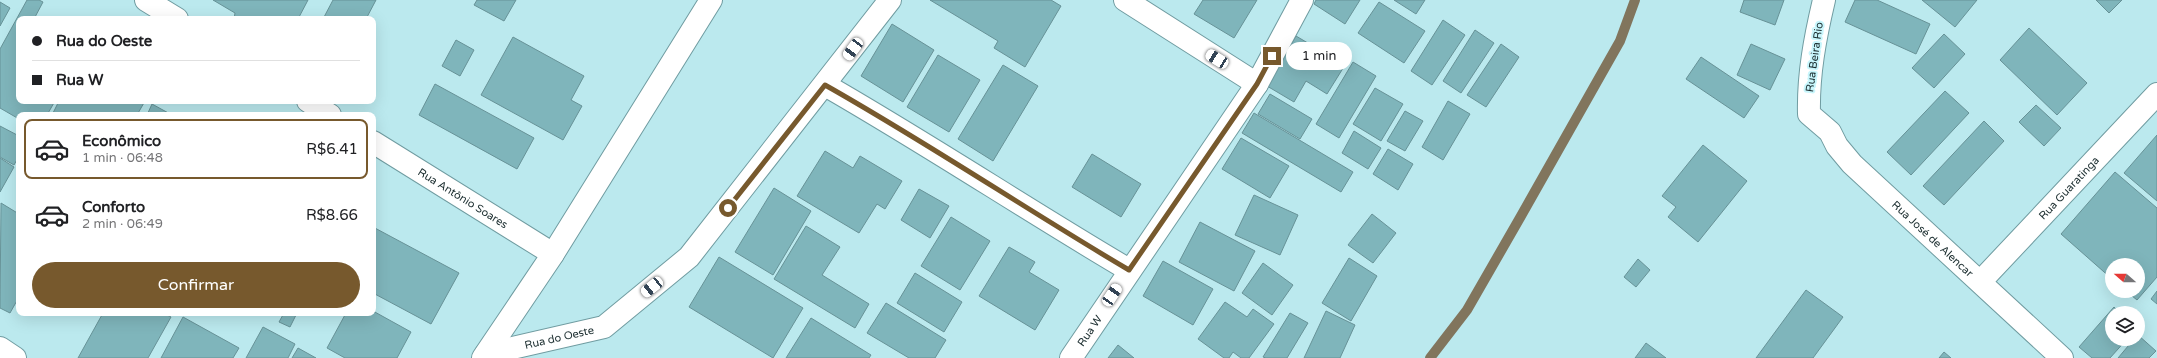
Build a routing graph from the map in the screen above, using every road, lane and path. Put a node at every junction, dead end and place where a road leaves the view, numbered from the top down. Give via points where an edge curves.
1 (146, 0) edge
2 (710, 0) edge
3 (890, 0) edge
4 (1125, 0) edge
5 (1302, 0) edge
6 (1824, 0) edge
7 (172, 16) edge
8 (1257, 84) junction
9 (825, 85) junction
10 (2157, 94) edge
11 (313, 104) edge
12 (325, 112) edge
13 (1809, 114) joint
14 (376, 144) edge
15 (553, 254) junction
16 (1129, 270) junction
17 (1981, 281) junction
18 (0, 348) edge
19 (485, 356) edge
20 (15, 358) edge
21 (1070, 358) edge
22 (2062, 358) edge

1 - 7 street
2 - 15 street, Rua do Oeste
3 - 9 street, Rua do Oeste
4 - 8 street
5 - 8 street, Rua W
6 - 13 street, Rua Beira Rio via 1808,87
8 - 16 street, Rua W
9 - 16 street
9 - 19 street, Rua do Oeste via 689,258 604,327
10 - 17 street, Rua Guaratinga
11 - 12 street
13 - 17 street, Rua José de Alencar via 1830,132 1837,146 1852,164
14 - 15 street, Rua Antônio Soares
15 - 19 street, Rua do Oeste
16 - 21 street, Rua W
17 - 22 street, Rua José de Alencar
18 - 20 street

